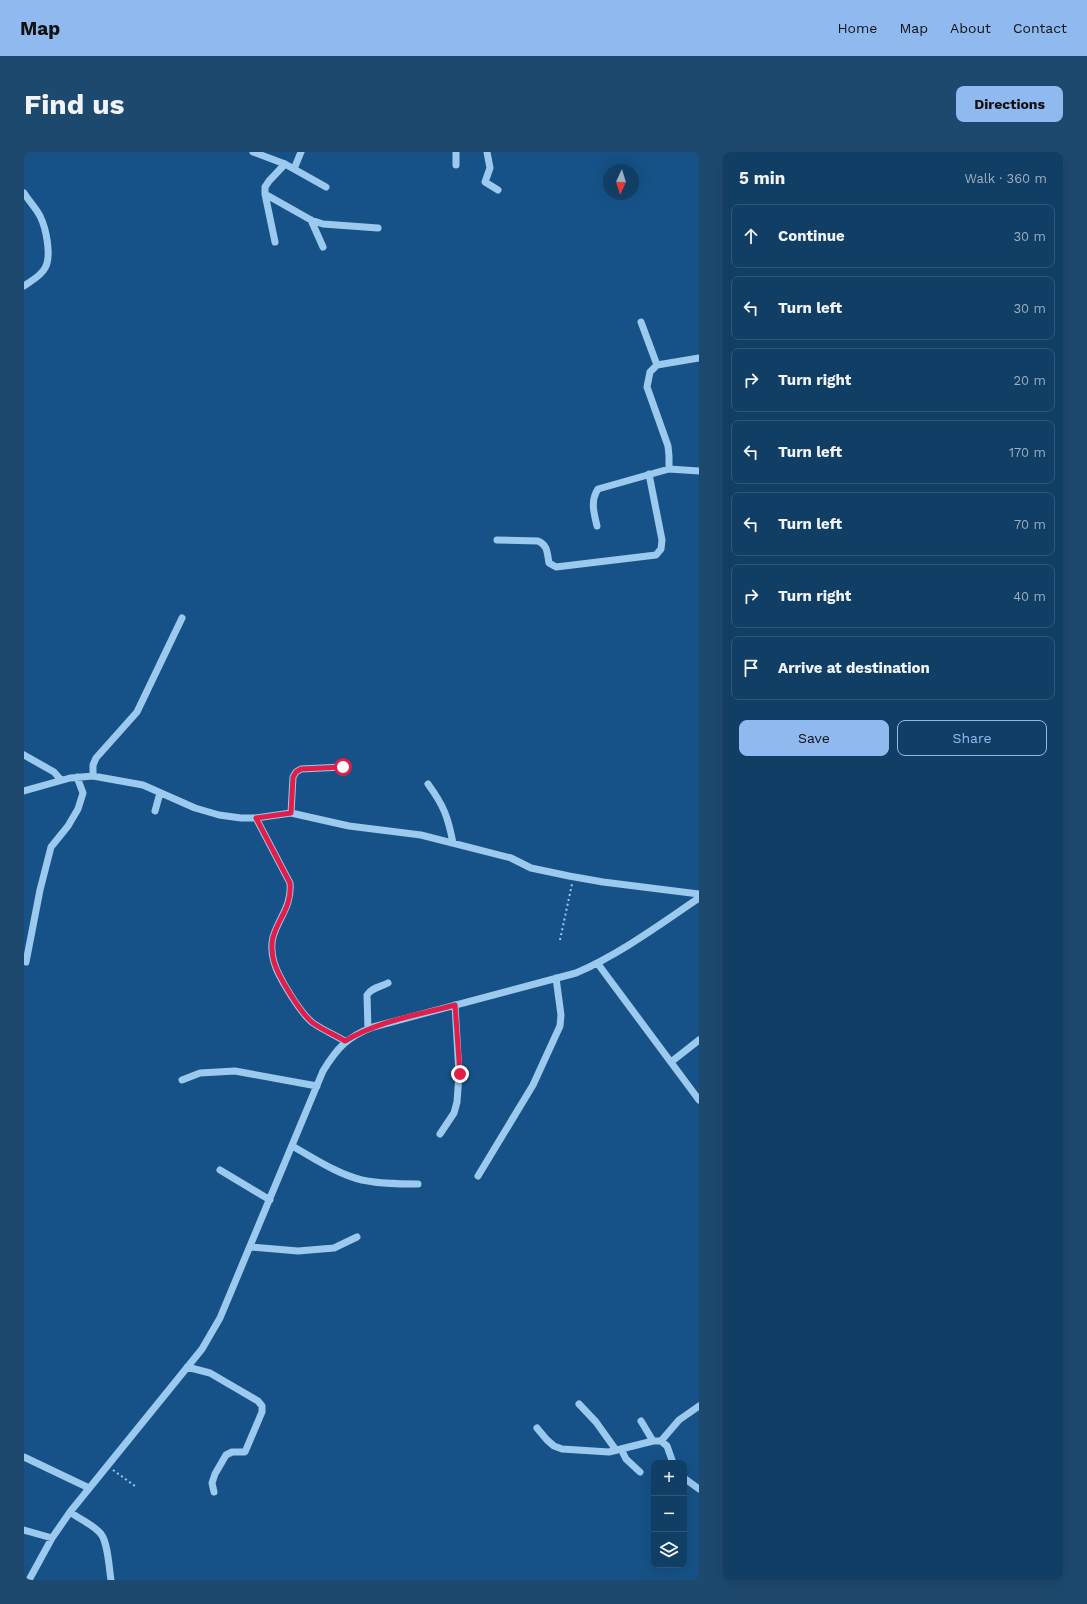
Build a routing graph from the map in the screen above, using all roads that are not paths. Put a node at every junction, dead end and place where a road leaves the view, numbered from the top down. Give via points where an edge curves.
1 (253, 152) edge
2 (301, 152) edge
3 (456, 152) edge
4 (487, 152) edge
5 (286, 164) junction
6 (456, 165) dead end
7 (294, 170) junction
8 (326, 187) dead end
9 (498, 190) dead end
10 (24, 193) edge
11 (265, 194) junction
12 (311, 220) junction
13 (378, 228) dead end
14 (275, 242) dead end
15 (323, 247) dead end
16 (24, 286) edge
17 (641, 322) dead end
18 (699, 358) edge
19 (657, 365) junction
20 (669, 469) junction
21 (699, 471) edge
22 (649, 474) junction
23 (597, 526) dead end
24 (497, 540) dead end
25 (182, 618) dead end
26 (24, 755) edge
27 (343, 767) dead end
28 (93, 776) junction
29 (77, 777) junction
30 (61, 780) junction
31 (428, 784) dead end
32 (24, 791) edge
33 (160, 793) junction
34 (155, 811) dead end
35 (291, 813) junction
36 (256, 818) junction
37 (453, 843) junction
38 (699, 894) edge
39 (699, 898) edge
40 (26, 962) dead end
41 (598, 964) junction
42 (556, 978) junction
43 (388, 983) dead end
44 (455, 1005) junction
45 (368, 1029) junction
46 (699, 1040) edge
47 (345, 1041) junction
48 (671, 1062) junction
49 (182, 1080) dead end
50 (317, 1086) junction
51 (699, 1100) edge
52 (440, 1134) dead end
53 (292, 1146) junction
54 (220, 1170) dead end
55 (478, 1176) dead end
56 (418, 1184) dead end
57 (270, 1200) junction
58 (357, 1237) dead end
59 (250, 1247) junction
60 (187, 1367) junction
61 (579, 1404) dead end
62 (699, 1406) edge
63 (640, 1420) dead end
64 (537, 1428) dead end
65 (652, 1441) junction
66 (661, 1442) junction
67 (618, 1449) junction
68 (24, 1457) edge
69 (671, 1460) edge
70 (640, 1472) dead end
71 (687, 1480) edge
72 (89, 1488) junction
73 (699, 1489) edge
74 (214, 1492) dead end
75 (70, 1512) junction
76 (24, 1530) edge
77 (52, 1538) junction
78 (29, 1580) edge
79 (111, 1580) edge

1 - 5 street
2 - 7 street
3 - 6 street
4 - 9 street via 490,168 485,182
5 - 7 street
5 - 11 street via 269,181 265,187
7 - 8 street
10 - 16 street via 44,225 48,251 45,268
11 - 12 street
11 - 14 street
12 - 13 street via 323,224
12 - 15 street
17 - 19 street
18 - 19 street
19 - 20 street via 650,372 647,387 668,446
20 - 21 street
20 - 22 street
22 - 23 street via 598,489 593,501
22 - 24 street via 662,535 661,549 656,554 556,567 549,564 544,543
25 - 28 street via 137,712 96,758
26 - 30 street via 54,772
27 - 35 street via 301,769 296,772 293,777
28 - 29 street
28 - 33 street via 133,782
29 - 30 street
29 - 40 street via 83,793 78,809 68,826 51,847
30 - 32 street
31 - 37 street via 446,814
33 - 34 street
33 - 36 street via 206,812
35 - 36 street
35 - 37 street via 349,826 421,835
36 - 47 street via 290,883 289,902 273,937 273,961 304,1014 313,1023
37 - 38 street via 511,858 531,868 574,877
39 - 41 street
41 - 42 street
41 - 48 street
42 - 44 street
42 - 55 street via 560,1026 533,1085
43 - 45 street via 373,989 368,995
44 - 45 street
44 - 52 street via 460,1074 457,1102 454,1113
45 - 47 street
46 - 48 street
47 - 50 street via 333,1054
48 - 51 street
49 - 50 street via 200,1073 235,1071
50 - 53 street
53 - 56 street via 335,1170 361,1180
53 - 57 street
54 - 57 street
57 - 59 street
58 - 59 street via 334,1248 298,1251
59 - 60 street via 220,1318
60 - 72 street
60 - 74 street via 210,1373 258,1401 262,1406 262,1412 245,1452 232,1452 226,1455 215,1474 212,1483
61 - 67 street
62 - 66 street via 680,1420
63 - 65 street
64 - 67 street via 554,1446 601,1452
65 - 66 street
65 - 67 street
66 - 69 street via 667,1446
67 - 70 street
68 - 72 street
71 - 73 street
72 - 75 street
75 - 77 street
75 - 79 street via 101,1534
76 - 77 street
77 - 78 street

